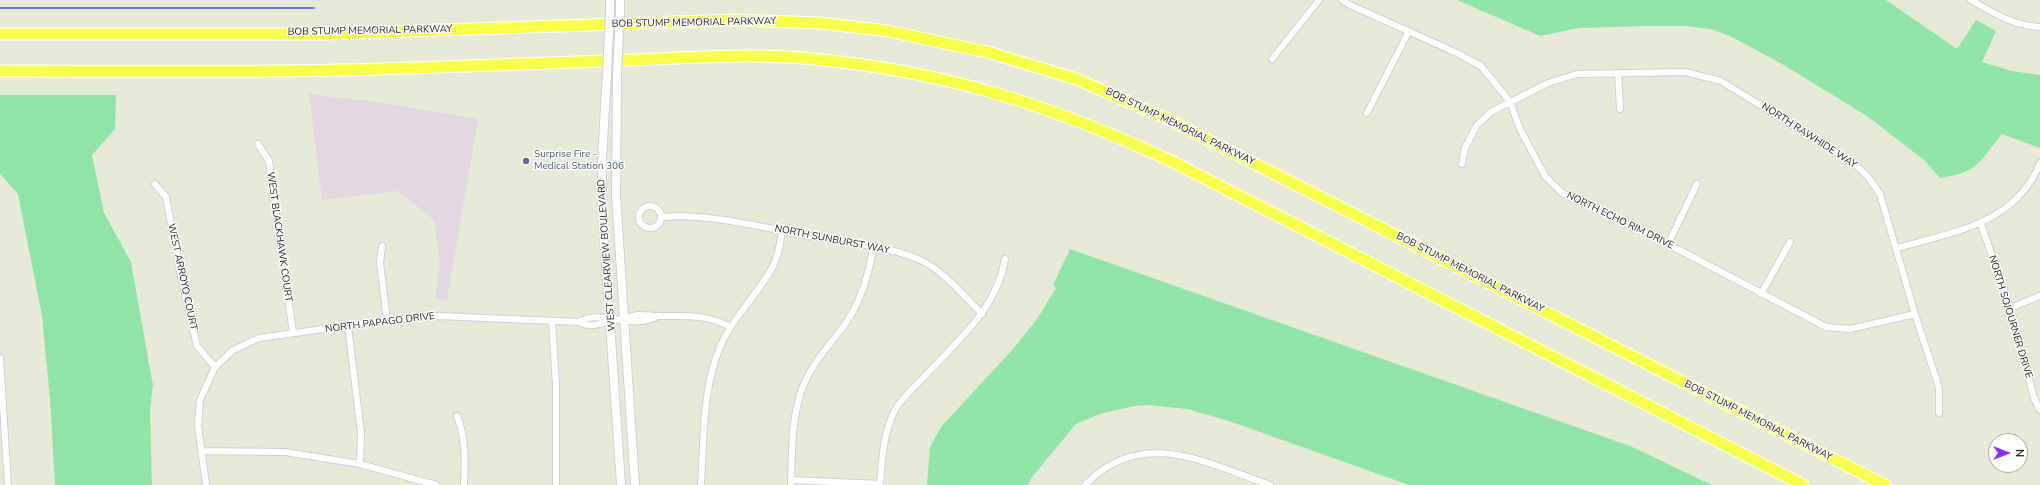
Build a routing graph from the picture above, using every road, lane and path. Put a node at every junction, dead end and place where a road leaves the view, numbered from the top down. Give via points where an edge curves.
1 (610, 0) edge
2 (620, 0) edge
3 (1319, 0) edge
4 (1342, 0) edge
5 (1971, 0) edge
6 (2040, 27) edge
7 (1409, 31) junction
8 (0, 34) edge
9 (1272, 59) dead end
10 (0, 71) edge
11 (1618, 73) junction
12 (1510, 102) junction
13 (1620, 109) dead end
14 (1367, 113) dead end
15 (258, 144) dead end
16 (2040, 162) edge
17 (1462, 164) dead end
18 (155, 184) dead end
19 (1697, 184) dead end
20 (661, 217) dead end
21 (1981, 224) junction
22 (782, 231) junction
23 (1790, 242) dead end
24 (1668, 244) junction
25 (382, 246) dead end
26 (873, 247) junction
27 (1897, 248) junction
28 (1005, 259) dead end
29 (1761, 294) junction
30 (2040, 296) edge
31 (2010, 308) junction
32 (982, 314) junction
33 (1915, 314) junction
34 (624, 319) junction
35 (387, 320) junction
36 (611, 320) junction
37 (552, 321) junction
38 (348, 326) junction
39 (731, 327) junction
40 (293, 333) junction
41 (0, 358) edge
42 (215, 367) junction
43 (1, 380) edge
44 (2040, 410) edge
45 (1939, 413) dead end
46 (458, 416) dead end
47 (201, 451) junction
48 (360, 464) junction
49 (791, 482) edge
50 (205, 484) edge
51 (8, 485) edge
52 (436, 485) edge
53 (464, 485) edge
54 (556, 485) edge
55 (621, 485) edge
56 (634, 485) edge
57 (701, 485) edge
58 (1085, 485) edge
59 (1270, 485) edge
60 (1803, 485) edge
61 (1885, 485) edge

1 - 36 street, WEST CLEARVIEW BOULEVARD, bridge via 602,182
2 - 34 street, WEST CLEARVIEW BOULEVARD, bridge via 616,195
3 - 9 street
4 - 7 street, NORTH ECHO RIM DRIVE
5 - 6 street via 2000,17 2027,27
7 - 12 street, NORTH ECHO RIM DRIVE via 1458,52 1481,66
7 - 14 street
8 - 61 highway, BOB STUMP MEMORIAL PARKWAY via 325,34 742,20 860,27 960,45 1076,79 1175,123
10 - 60 highway via 352,70 744,56 821,60 936,77 1064,114 1132,143
11 - 12 street, NORTH RAWHIDE WAY via 1577,74 1548,83
11 - 13 street
11 - 27 street, NORTH RAWHIDE WAY via 1685,72 1721,81 1854,163 1880,194
12 - 17 street, NORTH RAWHIDE WAY via 1491,112 1477,125 1465,148
12 - 24 street, NORTH ECHO RIM DRIVE via 1520,129 1544,176 1562,193
15 - 40 street, WEST BLACKHAWK COURT via 268,161
16 - 21 street via 2022,193 2001,212
18 - 42 street, WEST ARROYO COURT via 166,197 197,346
19 - 24 street
20 - 22 street, NORTH SUNBURST WAY via 699,217
21 - 27 street
21 - 31 street, NORTH SOJOURNER DRIVE
22 - 26 street, NORTH SUNBURST WAY
22 - 39 street via 779,251 773,265
23 - 29 street
24 - 29 street, NORTH ECHO RIM DRIVE
25 - 35 street via 380,263
26 - 32 street, NORTH SUNBURST WAY via 911,256 927,263
26 - 49 street via 869,274 856,307 816,363 802,388 794,425
27 - 33 street, NORTH RAWHIDE WAY
28 - 32 street via 1003,273
29 - 33 street, NORTH ECHO RIM DRIVE via 1826,327 1850,329
30 - 31 street
31 - 44 street, NORTH SOJOURNER DRIVE via 2034,398
32 - 49 street via 894,411 882,451 880,484
33 - 45 street, NORTH RAWHIDE WAY via 1939,388
34 - 36 street, NORTH PAPAGO DRIVE
34 - 39 street, NORTH PAPAGO DRIVE via 632,315 650,314 702,316
34 - 56 street, WEST CLEARVIEW BOULEVARD
35 - 37 street, NORTH PAPAGO DRIVE via 454,316
35 - 38 street, NORTH PAPAGO DRIVE
36 - 37 street, NORTH PAPAGO DRIVE via 600,325
36 - 55 street, WEST CLEARVIEW BOULEVARD
37 - 54 street via 556,385
38 - 40 street, NORTH PAPAGO DRIVE
38 - 48 street via 361,433
39 - 57 street via 713,366 708,386
40 - 42 street, NORTH PAPAGO DRIVE via 259,338 233,350
41 - 43 street
42 - 47 street via 200,400 198,426
43 - 51 street
46 - 53 street via 464,431
47 - 48 street via 285,452
47 - 50 street
48 - 52 street
58 - 59 street via 1107,466 1121,460 1165,452 1185,455

